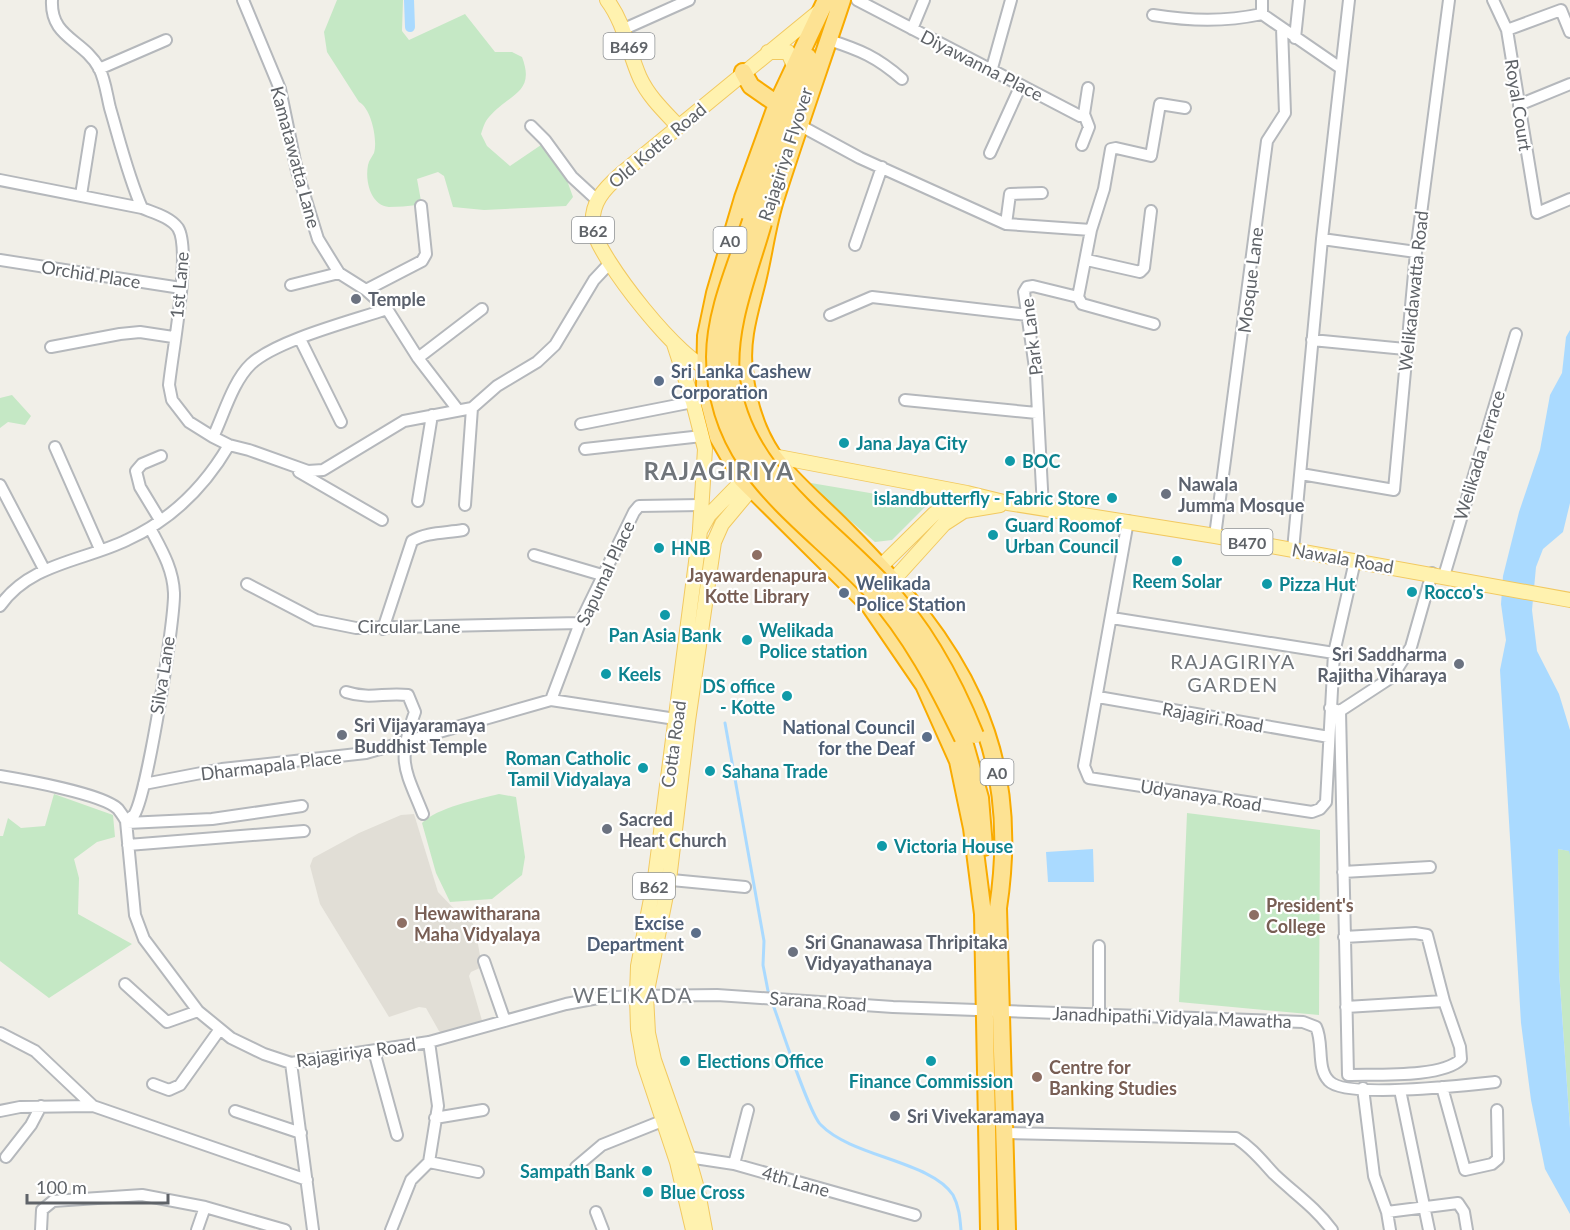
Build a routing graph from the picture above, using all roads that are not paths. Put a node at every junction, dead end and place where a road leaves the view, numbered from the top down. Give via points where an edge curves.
1 (52, 0) edge
2 (243, 0) edge
3 (607, 0) edge
4 (689, 0) edge
5 (841, 0) edge
6 (856, 0) edge
7 (924, 0) edge
8 (1011, 0) edge
9 (1262, 0) edge
10 (1299, 0) edge
11 (1349, 0) edge
12 (1449, 0) edge
13 (1493, 0) edge
14 (824, 4) edge
15 (1262, 14) junction
16 (1153, 15) dead end
17 (1282, 28) junction
18 (624, 29) junction
19 (912, 29) junction
20 (1507, 30) junction
21 (1570, 32) edge
22 (1296, 38) junction
23 (166, 40) dead end
24 (829, 40) junction
25 (768, 52) junction
26 (794, 66) junction
27 (1339, 67) junction
28 (992, 68) junction
29 (99, 69) junction
30 (744, 72) junction
31 (902, 79) dead end
32 (1570, 84) edge
33 (1021, 85) junction
34 (1088, 88) dead end
35 (777, 104) junction
36 (1519, 105) junction
37 (1185, 108) dead end
38 (1084, 114) junction
39 (531, 126) dead end
40 (678, 126) junction
41 (801, 126) junction
42 (91, 132) dead end
43 (1082, 145) dead end
44 (990, 153) dead end
45 (882, 166) junction
46 (0, 180) edge
47 (1042, 193) dead end
48 (81, 195) junction
49 (1570, 199) edge
50 (597, 200) junction
51 (421, 206) dead end
52 (142, 208) junction
53 (1151, 211) dead end
54 (1006, 224) junction
55 (1091, 230) junction
56 (1322, 239) junction
57 (855, 245) dead end
58 (1416, 252) junction
59 (0, 260) edge
60 (1087, 260) junction
61 (609, 264) junction
62 (339, 273) junction
63 (291, 285) dead end
64 (181, 288) junction
65 (366, 290) junction
66 (1078, 297) junction
67 (387, 309) junction
68 (482, 309) dead end
69 (830, 315) dead end
70 (1028, 315) junction
71 (1154, 324) dead end
72 (1516, 334) dead end
73 (173, 337) junction
74 (300, 339) junction
75 (1312, 340) junction
76 (674, 344) junction
77 (51, 347) dead end
78 (1405, 349) junction
79 (418, 358) junction
80 (743, 368) junction
81 (704, 369) junction
82 (705, 386) junction
83 (905, 400) dead end
84 (693, 402) junction
85 (472, 408) junction
86 (458, 410) junction
87 (1037, 413) junction
88 (432, 415) junction
89 (341, 422) dead end
90 (581, 424) dead end
91 (213, 437) junction
92 (703, 442) junction
93 (229, 445) junction
94 (55, 447) dead end
95 (585, 449) dead end
96 (161, 456) dead end
97 (773, 456) junction
98 (288, 465) junction
99 (1301, 474) junction
100 (0, 485) edge
101 (746, 485) junction
102 (967, 493) junction
103 (418, 501) dead end
104 (1008, 503) junction
105 (465, 505) dead end
106 (701, 505) junction
107 (1043, 508) junction
108 (160, 520) junction
109 (382, 520) dead end
110 (1128, 521) junction
111 (150, 528) junction
112 (463, 530) dead end
113 (700, 533) junction
114 (1215, 536) junction
115 (716, 538) junction
116 (100, 549) junction
117 (1293, 550) junction
118 (534, 555) dead end
119 (1355, 561) junction
120 (880, 565) junction
121 (44, 569) junction
122 (602, 575) junction
123 (1438, 575) junction
124 (894, 580) junction
125 (247, 584) dead end
126 (856, 592) junction
127 (2, 600) edge
128 (1570, 600) edge
129 (870, 606) junction
130 (1112, 618) junction
131 (580, 623) junction
132 (383, 629) junction
133 (1334, 653) junction
134 (956, 666) junction
135 (924, 685) junction
136 (346, 692) dead end
137 (1098, 697) junction
138 (551, 700) junction
139 (1335, 709) junction
140 (683, 720) junction
141 (1329, 737) junction
142 (404, 743) junction
143 (0, 776) edge
144 (144, 784) junction
145 (302, 806) dead end
146 (423, 814) dead end
147 (127, 822) junction
148 (304, 831) dead end
149 (128, 845) junction
150 (1430, 867) dead end
151 (1343, 872) junction
152 (662, 879) junction
153 (745, 888) dead end
154 (991, 911) junction
155 (1344, 937) junction
156 (1099, 946) dead end
157 (484, 961) dead end
158 (125, 984) dead end
159 (641, 996) junction
160 (1444, 1001) junction
161 (1346, 1007) junction
162 (198, 1011) junction
163 (992, 1011) junction
164 (1099, 1016) junction
165 (505, 1021) junction
166 (220, 1029) junction
167 (0, 1033) edge
168 (429, 1042) junction
169 (374, 1051) junction
170 (291, 1063) junction
171 (654, 1078) junction
172 (1495, 1082) dead end
173 (153, 1084) dead end
174 (1442, 1087) junction
175 (1363, 1088) junction
176 (1400, 1090) junction
177 (41, 1106) junction
178 (93, 1106) junction
179 (483, 1110) dead end
180 (748, 1110) dead end
181 (1497, 1110) dead end
182 (0, 1111) edge
183 (235, 1111) dead end
184 (435, 1118) junction
185 (662, 1121) junction
186 (1004, 1132) junction
187 (301, 1133) junction
188 (397, 1135) dead end
189 (6, 1157) dead end
190 (682, 1159) junction
191 (429, 1162) junction
192 (734, 1164) junction
193 (576, 1167) dead end
194 (478, 1172) dead end
195 (307, 1180) junction
196 (205, 1207) junction
197 (1424, 1208) junction
198 (596, 1212) dead end
199 (1387, 1212) junction
200 (915, 1215) dead end
201 (41, 1230) edge
202 (197, 1230) edge
203 (285, 1230) edge
204 (313, 1230) edge
205 (391, 1230) edge
206 (603, 1230) edge
207 (693, 1230) edge
208 (705, 1230) edge
209 (989, 1230) edge
210 (1007, 1230) edge
211 (1332, 1230) edge
212 (1390, 1230) edge
213 (1429, 1230) edge
214 (1467, 1230) edge

1 - 29 street via 51,16 57,28
2 - 62 street, Kamatawatta Lane via 280,89 297,171 318,239
3 - 18 main road, B469
4 - 18 street
5 - 24 highway, A0
5 - 154 highway, Rajagiriya Flyover, bridge via 805,88 735,319 730,363 734,396 745,432 769,471 894,596 952,682 975,735 988,780 994,823
6 - 19 street, Diyawanna Place
7 - 19 street
8 - 28 street
9 - 15 street
10 - 22 street
11 - 27 street
12 - 58 street, Welikadawatta Road
13 - 20 street, Royal Court
14 - 25 main road, Old Kotte Road / B62
14 - 26 highway, A0
14 - 154 highway, Rajagiriya Flyover, bridge via 723,309 716,350 717,388 733,440 755,476 872,591 911,641 941,692 968,749 980,798
15 - 16 street via 1234,20 1196,21
15 - 17 street
17 - 22 street
17 - 114 street, Mosque Lane via 1286,113 1267,141
18 - 40 main road, B469 via 640,77
19 - 28 street, Diyawanna Place
20 - 21 street via 1561,10
20 - 36 street, Royal Court
22 - 27 street
23 - 29 street
24 - 31 street via 879,59
24 - 41 highway, A0
25 - 26 main road via 788,52
25 - 30 main road, Old Kotte Road / B62
26 - 35 highway, A0
27 - 56 street
28 - 33 street, Diyawanna Place
29 - 52 street
30 - 35 highway via 752,86
30 - 40 main road, Old Kotte Road / B62
32 - 36 street
33 - 38 street, Diyawanna Place via 1080,116
33 - 44 street
34 - 38 street
35 - 81 highway, A0 via 743,198 715,293
36 - 49 street, Royal Court via 1537,213
37 - 55 street via 1160,104 1152,156 1111,149
38 - 43 street via 1089,127
39 - 50 street via 572,177
40 - 50 main road, Old Kotte Road / B62 via 610,184
41 - 45 street
41 - 80 highway, A0 via 775,199 745,332
42 - 48 street
45 - 54 street
45 - 57 street
46 - 48 street, 1st Lane
47 - 54 street via 1010,194
48 - 52 street, 1st Lane
50 - 61 main road, Old Kotte Road / B62 via 594,236
51 - 65 street via 426,254 422,261
52 - 64 street, 1st Lane via 163,216 177,228 183,243
53 - 60 street via 1144,268 1140,272
54 - 55 street
55 - 60 street
56 - 58 street
56 - 75 street
58 - 78 street, Welikadawatta Road
59 - 64 street, Orchid Place
60 - 66 street
61 - 76 main road, Old Kotte Road / B62
61 - 85 street via 594,280 555,345
62 - 63 street
62 - 65 street, Kamatawatta Lane
64 - 73 street, 1st Lane
65 - 67 street, Kamatawatta Lane
66 - 70 street, Park Lane via 1027,287 1024,292
66 - 71 street via 1082,304
67 - 74 street
67 - 79 street, Kamatawatta Lane
68 - 79 street
69 - 70 street via 872,297
70 - 87 street, Park Lane
72 - 123 street, Welikada Terrace
73 - 77 street via 140,332
73 - 91 street, 1st Lane via 169,385 172,400 189,422
74 - 89 street
74 - 91 street via 252,363 242,375
75 - 78 street
75 - 99 street
76 - 81 main road, Old Kotte Road / B62
76 - 84 main road, Old Kotte Road / B62
78 - 99 street, Welikadawatta Road via 1394,490
79 - 86 street, Kamatawatta Lane
80 - 81 main road
80 - 97 highway, A0 via 753,415
81 - 82 highway, A0
82 - 92 main road
82 - 101 highway, A0 via 718,436
83 - 87 street
84 - 90 street
84 - 92 main road, Old Kotte Road / B62
85 - 86 street
85 - 105 street
86 - 88 street
87 - 107 street, Park Lane
88 - 98 street via 404,421 323,470
88 - 103 street
91 - 93 street, 1st Lane
92 - 95 street
92 - 106 main road, Old Kotte Road / B62
93 - 98 street, 1st Lane
93 - 108 street via 194,495
94 - 116 street
96 - 108 street via 136,471 140,487
97 - 101 main road
97 - 102 main road, Nawala Road / B470
97 - 120 highway, A0
98 - 109 street
99 - 117 street
100 - 121 street
101 - 113 main road, Cotta Road / B62 via 709,515
101 - 115 main road, Cotta Road / B62
101 - 126 highway, A0
102 - 104 main road, Nawala Road / B470
102 - 120 main road via 934,514
104 - 107 main road, Nawala Road / B470
104 - 124 main road, Nawala Road / B470 via 964,511 944,524
106 - 113 main road, Old Kotte Road / B62
106 - 122 street, Sapumal Place via 639,506
107 - 110 main road, Nawala Road / B470
108 - 111 street
110 - 114 main road, Nawala Road / B470
110 - 130 street, Udyanaya Road
111 - 116 street
111 - 144 street, Silva Lane via 170,566 174,594
112 - 132 street via 427,534 412,542
113 - 115 main road
113 - 140 main road, Cotta Road / B62
114 - 117 main road, Nawala Road / B470
115 - 140 main road, Cotta Road / B62
116 - 121 street
117 - 119 main road, Nawala Road / B470
118 - 122 street
119 - 123 main road, Nawala Road / B470
119 - 133 street, Udyanaya Road
120 - 124 highway, A0
120 - 126 main road
121 - 127 street
122 - 131 street, Sapumal Place
123 - 128 main road, Nawala Road / B470
123 - 139 street, Welikada Terrace via 1411,646 1392,677
124 - 129 main road, Nawala Road / B470
124 - 134 highway, A0
125 - 132 street, Circular Lane via 316,620
126 - 129 highway, A0
129 - 135 highway, A0
130 - 133 street
130 - 137 street, Udyanaya Road
131 - 132 street, Circular Lane
131 - 138 street, Sapumal Place
133 - 139 street, Udyanaya Road
134 - 135 highway via 922,632 914,632 908,641
134 - 154 highway, A0 via 981,716 1001,791 1004,869
135 - 154 highway, A0 via 958,761
136 - 142 street via 364,698 408,695 415,712
137 - 141 street, Rajagiri Road
137 - 141 street, Udyanaya Road via 1084,766 1089,778 1312,812 1326,802
138 - 140 street, Dharmapala Place
138 - 142 street, Dharmapala Place
139 - 141 street, Udyanaya Road
139 - 151 street
140 - 152 main road, Cotta Road / B62
142 - 144 street, Dharmapala Place via 366,753 222,769
142 - 146 street via 404,768
143 - 147 street via 106,802 117,808
144 - 147 street, Silva Lane via 134,815
145 - 147 street via 212,819
147 - 149 street, Rajagiriya Road
148 - 149 street
149 - 162 street, Rajagiriya Road via 135,915 144,939
150 - 151 street
151 - 155 street
152 - 153 street
152 - 159 main road, Cotta Road / B62 via 638,966
154 - 163 highway, A0
155 - 160 street via 1426,935
155 - 161 street
156 - 164 street
157 - 165 street
158 - 162 street via 167,1022
159 - 163 street, Sarana Road via 757,997
159 - 165 street, Rajagiriya Road via 598,998
159 - 171 main road, Cotta Road / B62 via 638,1029
160 - 161 street
160 - 161 street via 1461,1059 1455,1066 1420,1072 1348,1075
162 - 166 street, Rajagiriya Road
163 - 164 street, Janadhipathi Vidyala Mawatha
163 - 186 highway, A0
163 - 209 highway, A0
164 - 175 street, Janadhipathi Vidyala Mawatha via 1303,1022 1319,1032 1323,1069 1329,1081 1339,1087
165 - 168 street, Rajagiriya Road
166 - 170 street, Rajagiriya Road via 264,1054
166 - 173 street via 180,1085 169,1089
167 - 178 street via 35,1051
168 - 169 street, Rajagiriya Road
168 - 184 street via 438,1106
169 - 170 street, Rajagiriya Road
169 - 188 street
170 - 187 street
171 - 185 main road, Cotta Road / B62
171 - 190 main road, Cotta Road / B62
172 - 174 street, Janadhipathi Vidyala Mawatha
174 - 176 street, Janadhipathi Vidyala Mawatha
174 - 181 street via 1466,1170 1498,1159
175 - 176 street, Janadhipathi Vidyala Mawatha
175 - 199 street via 1374,1176
176 - 197 street
177 - 178 street
177 - 182 street
177 - 189 street
178 - 195 street
179 - 184 street
180 - 192 street
183 - 187 street
184 - 191 street
185 - 190 main road, Cotta Road / B62
185 - 193 street via 602,1145
186 - 210 highway, A0
186 - 211 street via 1236,1138 1317,1209
187 - 195 street
190 - 192 street, 4th Lane
190 - 207 main road, Cotta Road / B62
190 - 208 main road, Cotta Road / B62 via 698,1192
191 - 194 street
191 - 205 street via 411,1180
192 - 200 street, 4th Lane
195 - 204 street
196 - 201 street via 142,1195 53,1201 42,1210
196 - 202 street
196 - 203 street
197 - 199 street
197 - 213 street
197 - 214 street via 1460,1205
198 - 206 street
199 - 212 street

